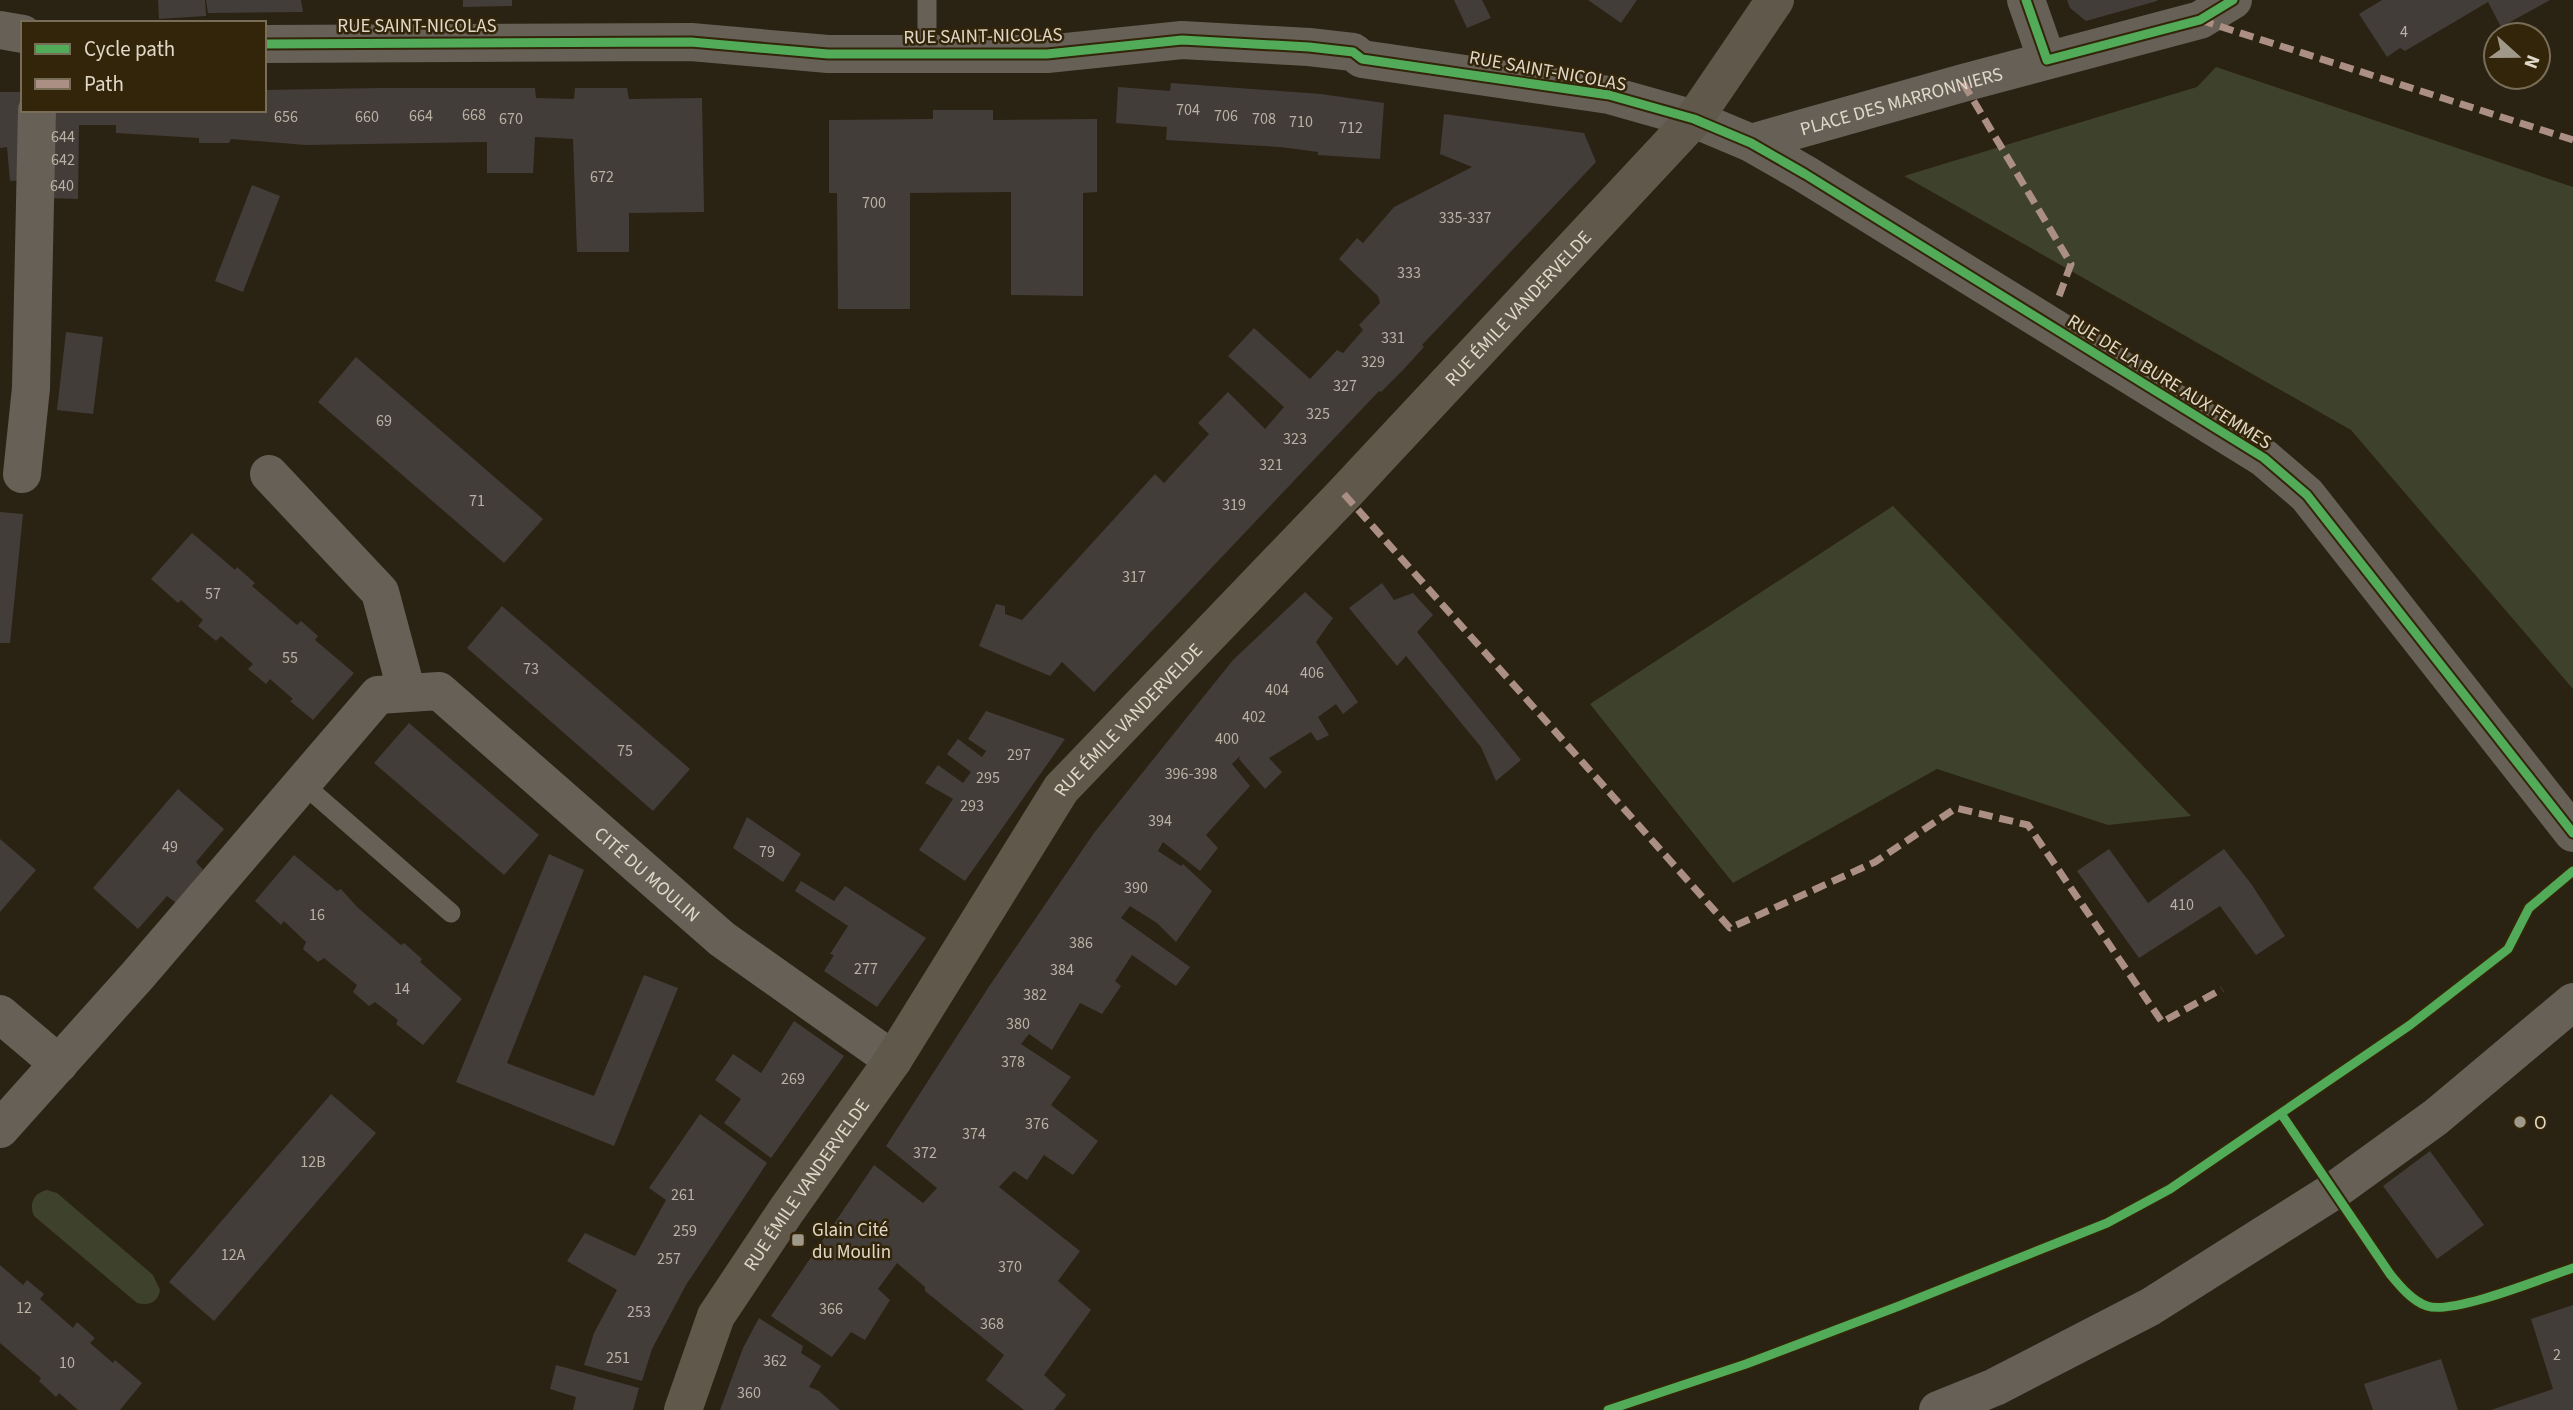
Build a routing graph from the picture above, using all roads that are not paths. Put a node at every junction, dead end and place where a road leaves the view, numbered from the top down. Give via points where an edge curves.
1 (927, 0) edge
2 (1775, 0) edge
3 (2026, 0) edge
4 (2233, 0) edge
5 (0, 30) edge
6 (21, 34) edge
7 (266, 44) edge
8 (927, 54) junction
9 (2048, 60) junction
10 (37, 112) edge
11 (1694, 119) junction
12 (1751, 143) junction
13 (22, 474) dead end
14 (269, 474) dead end
15 (407, 693) junction
16 (302, 783) junction
17 (2573, 833) edge
18 (451, 913) dead end
19 (2573, 1002) edge
20 (0, 1014) edge
21 (893, 1060) junction
22 (58, 1064) junction
23 (0, 1129) edge
24 (683, 1410) edge
25 (1938, 1410) edge

1 - 8 lane
2 - 11 main road, RUE ÉMILE VANDERVELDE
3 - 9 street
4 - 9 street, PLACE DES MARRONNIERS via 2200,20
5 - 6 street
7 - 8 street, RUE SAINT-NICOLAS via 691,42 828,54
8 - 11 street, RUE SAINT-NICOLAS via 1046,54 1182,40 1294,45 1609,95
9 - 12 street, PLACE DES MARRONNIERS
10 - 13 street via 31,388
11 - 12 street
11 - 21 main road, RUE ÉMILE VANDERVELDE via 1061,789
12 - 17 street, RUE DE LA BURE AUX FEMMES via 2264,458 2306,495
14 - 15 street via 380,593
15 - 16 street, CITÉ DU MOULIN via 378,695
15 - 21 street, CITÉ DU MOULIN via 439,691 722,939
16 - 18 lane
16 - 22 street, CITÉ DU MOULIN
19 - 25 street via 2436,1117 2334,1190 2150,1307 1995,1387
20 - 22 street
21 - 24 main road, RUE ÉMILE VANDERVELDE via 716,1315
22 - 23 street, CITÉ DU MOULIN

